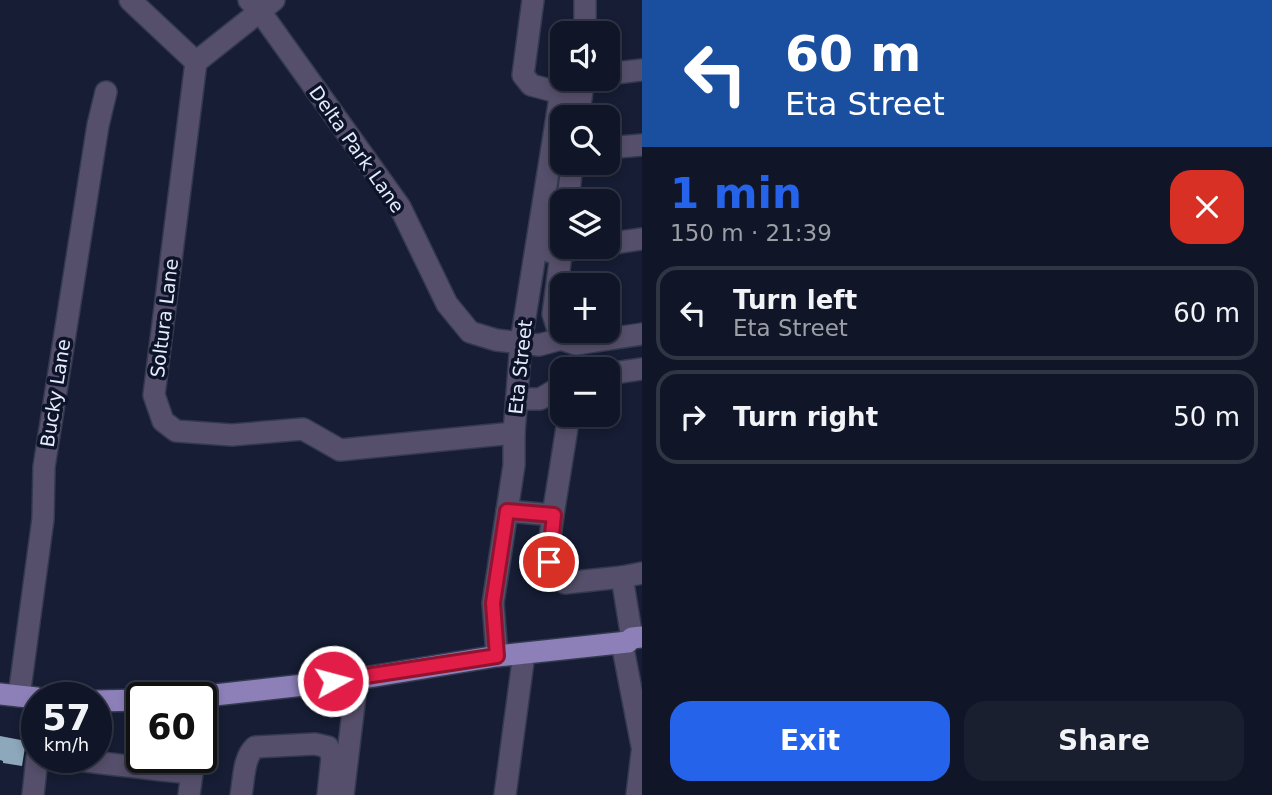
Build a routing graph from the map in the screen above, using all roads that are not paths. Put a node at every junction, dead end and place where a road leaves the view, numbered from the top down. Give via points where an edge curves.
1 (130, 0) edge
2 (533, 0) edge
3 (585, 0) edge
4 (261, 3) edge
5 (582, 21) edge
6 (196, 62) junction
7 (642, 70) edge
8 (620, 73) edge
9 (550, 86) edge
10 (106, 92) dead end
11 (642, 145) edge
12 (620, 147) edge
13 (551, 175) edge
14 (642, 239) edge
15 (620, 242) edge
16 (550, 251) edge
17 (535, 254) junction
18 (642, 334) edge
19 (620, 337) edge
20 (521, 342) junction
21 (550, 342) edge
22 (642, 369) edge
23 (620, 372) edge
24 (550, 393) edge
25 (517, 399) junction
26 (567, 427) edge
27 (514, 433) junction
28 (507, 511) junction
29 (554, 515) junction
30 (632, 575) edge
31 (632, 639) edge
32 (524, 654) junction
33 (497, 656) junction
34 (357, 679) junction
35 (217, 695) edge
36 (18, 696) edge
37 (642, 746) edge
38 (642, 753) edge
39 (35, 773) edge
40 (192, 773) edge
41 (640, 786) edge
42 (33, 795) edge
43 (189, 795) edge
44 (196, 795) edge
45 (241, 795) edge
46 (328, 795) edge
47 (343, 795) edge
48 (505, 795) edge

1 - 6 street
2 - 9 street via 523,75 531,85
3 - 5 street
4 - 6 street
4 - 20 street, Delta Park Lane via 400,207 447,304 470,332
6 - 27 street, Soltura Lane via 154,395 163,421 176,431 232,435 303,429 340,450
7 - 8 street
10 - 36 street, Bucky Lane via 44,467 43,519
11 - 12 street
13 - 17 street, Eta Street
14 - 15 street
16 - 17 street
17 - 20 street, Eta Street
18 - 19 street, Delta Park Lane
20 - 21 street, Delta Park Lane
20 - 25 street, Eta Street
22 - 23 street
24 - 25 street via 540,399
25 - 27 street, Eta Street
26 - 29 street
27 - 28 street, Eta Street
28 - 29 street
28 - 33 street, Eta Street via 493,603
29 - 30 street via 549,562 558,580
30 - 31 street
31 - 32 main road
31 - 37 street
32 - 33 main road
32 - 48 street
33 - 34 main road
34 - 35 main road
34 - 47 street
38 - 41 street
39 - 42 street
40 - 43 street
43 - 44 street
45 - 46 street via 249,752 255,747 315,744 328,747 332,757

